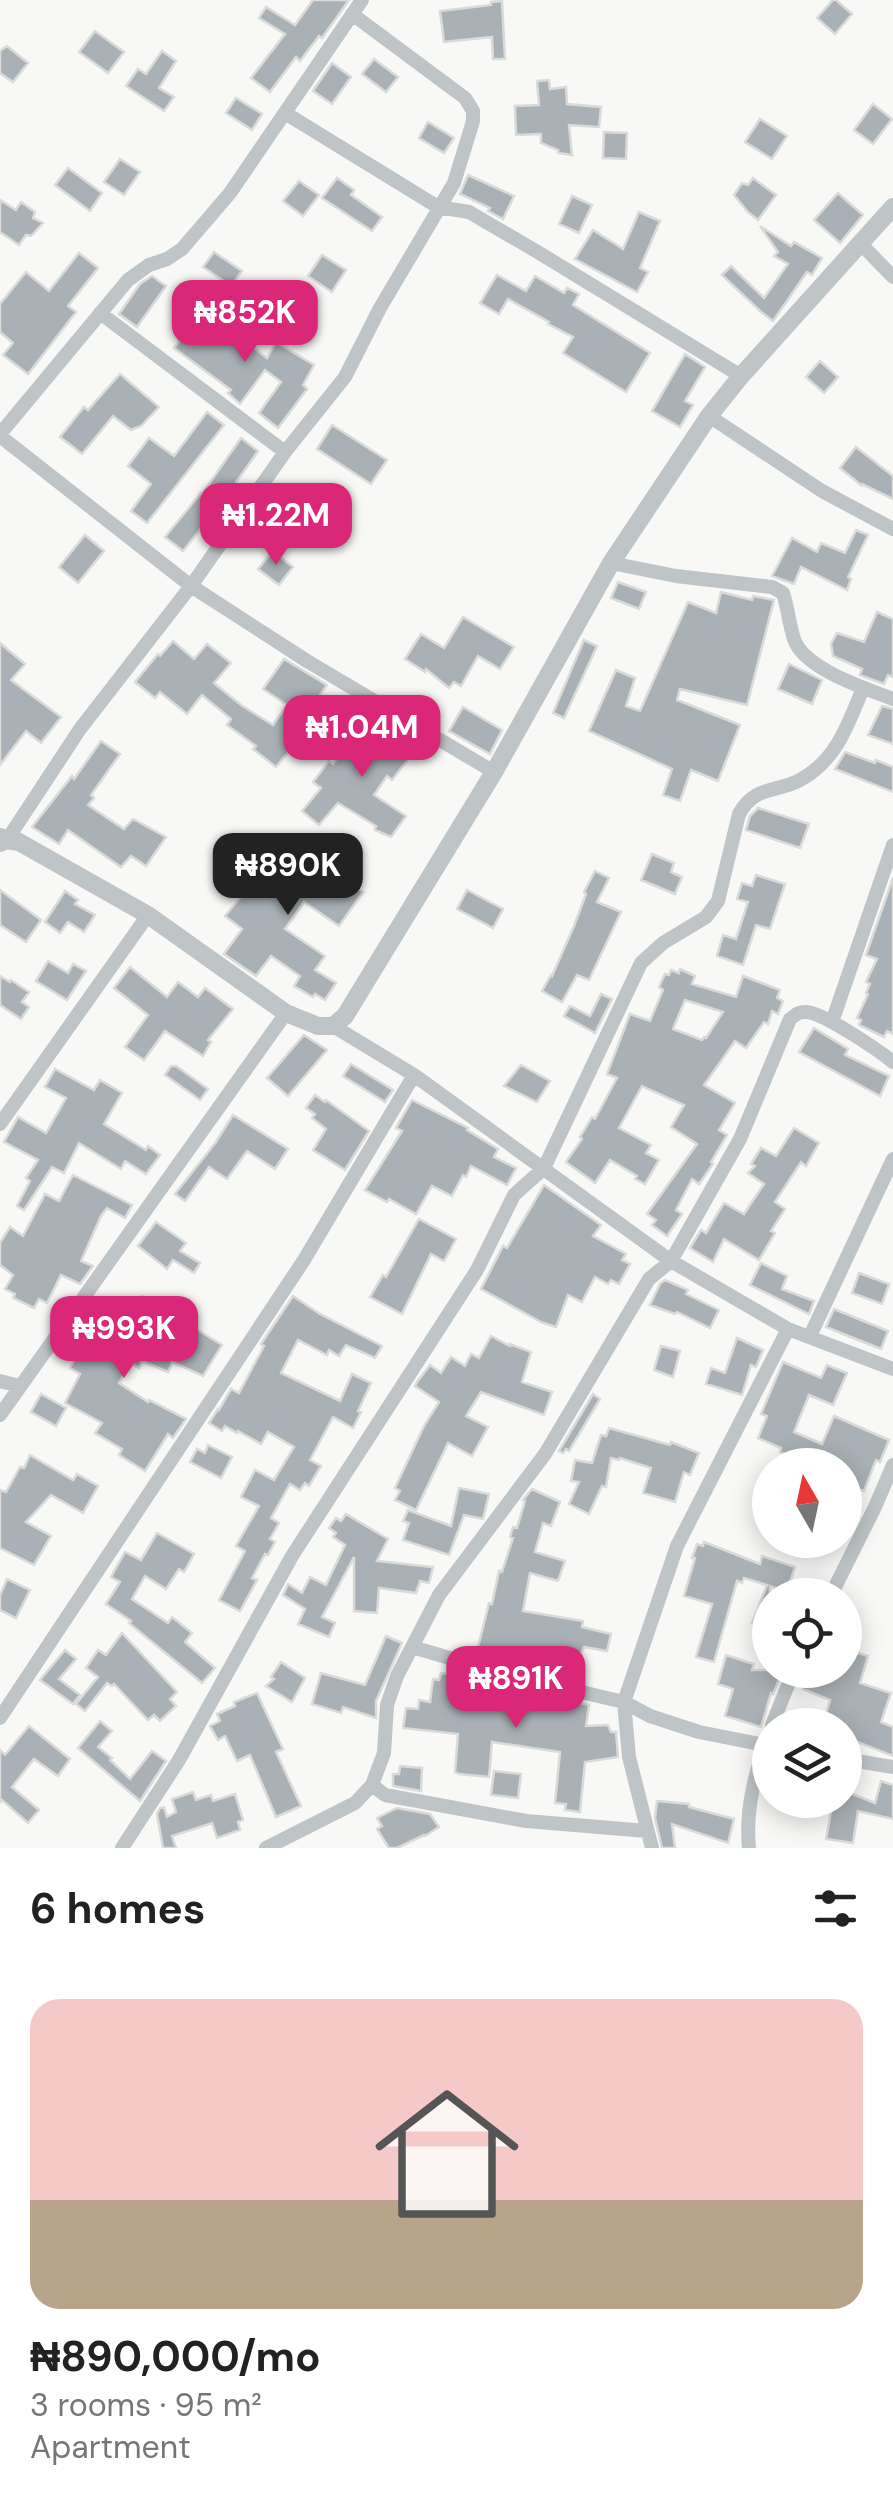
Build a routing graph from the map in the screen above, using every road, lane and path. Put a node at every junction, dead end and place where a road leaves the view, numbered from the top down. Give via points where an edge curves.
1 (362, 0) edge
2 (352, 14) junction
3 (285, 113) junction
4 (438, 207) junction
5 (893, 207) edge
6 (860, 244) junction
7 (893, 277) edge
8 (100, 313) junction
9 (741, 376) junction
10 (709, 416) junction
11 (0, 435) edge
12 (286, 452) junction
13 (893, 529) edge
14 (611, 563) junction
15 (191, 586) junction
16 (863, 688) junction
17 (893, 699) edge
18 (494, 772) junction
19 (2, 839) edge
20 (893, 845) edge
21 (148, 915) junction
22 (286, 1013) junction
23 (832, 1022) junction
24 (333, 1026) junction
25 (893, 1062) edge
26 (414, 1075) junction
27 (0, 1124) edge
28 (893, 1158) edge
29 (544, 1168) junction
30 (671, 1262) junction
31 (788, 1328) junction
32 (810, 1336) junction
33 (893, 1370) edge
34 (0, 1381) edge
35 (20, 1386) junction
36 (0, 1414) edge
37 (893, 1465) edge
38 (839, 1578) edge
39 (412, 1647) junction
40 (624, 1702) junction
41 (0, 1718) edge
42 (752, 1736) edge
43 (862, 1762) edge
44 (893, 1767) edge
45 (372, 1784) junction
46 (752, 1792) edge
47 (648, 1831) junction
48 (122, 1848) edge
49 (266, 1848) edge
50 (652, 1848) edge
51 (749, 1848) edge

1 - 2 street
2 - 3 street
2 - 4 street via 465,98 473,111 454,183
3 - 4 street
3 - 8 street via 230,194 182,249 128,280
4 - 9 street via 468,212
4 - 12 street via 345,377
5 - 6 street
6 - 7 street
6 - 9 street
8 - 11 street
8 - 12 street
9 - 10 street
10 - 13 street
10 - 14 street
11 - 15 street
12 - 15 street
14 - 16 street via 772,587 783,593 802,653
14 - 18 street
15 - 18 street
15 - 19 street
16 - 17 street
16 - 29 street via 836,750 799,781 745,804 718,902 641,963
18 - 24 street
19 - 21 street via 19,842
20 - 23 street
21 - 22 street
21 - 27 street
22 - 24 street
22 - 35 street
23 - 25 street
23 - 30 street via 810,1012 790,1019 740,1139
24 - 26 street
26 - 29 street
26 - 41 street via 294,1276
28 - 32 street
29 - 30 street
29 - 48 street via 514,1195 477,1270 292,1556
30 - 31 street
30 - 39 street via 648,1278 545,1454 439,1596
31 - 32 street
31 - 40 street via 676,1546
32 - 33 street
34 - 35 street
35 - 36 street
37 - 38 street
39 - 40 street
39 - 45 street via 387,1705 384,1753
40 - 42 street via 699,1732
40 - 47 street
43 - 44 street
45 - 47 street via 385,1795 507,1818
45 - 49 street via 355,1803
46 - 51 street
47 - 50 street

